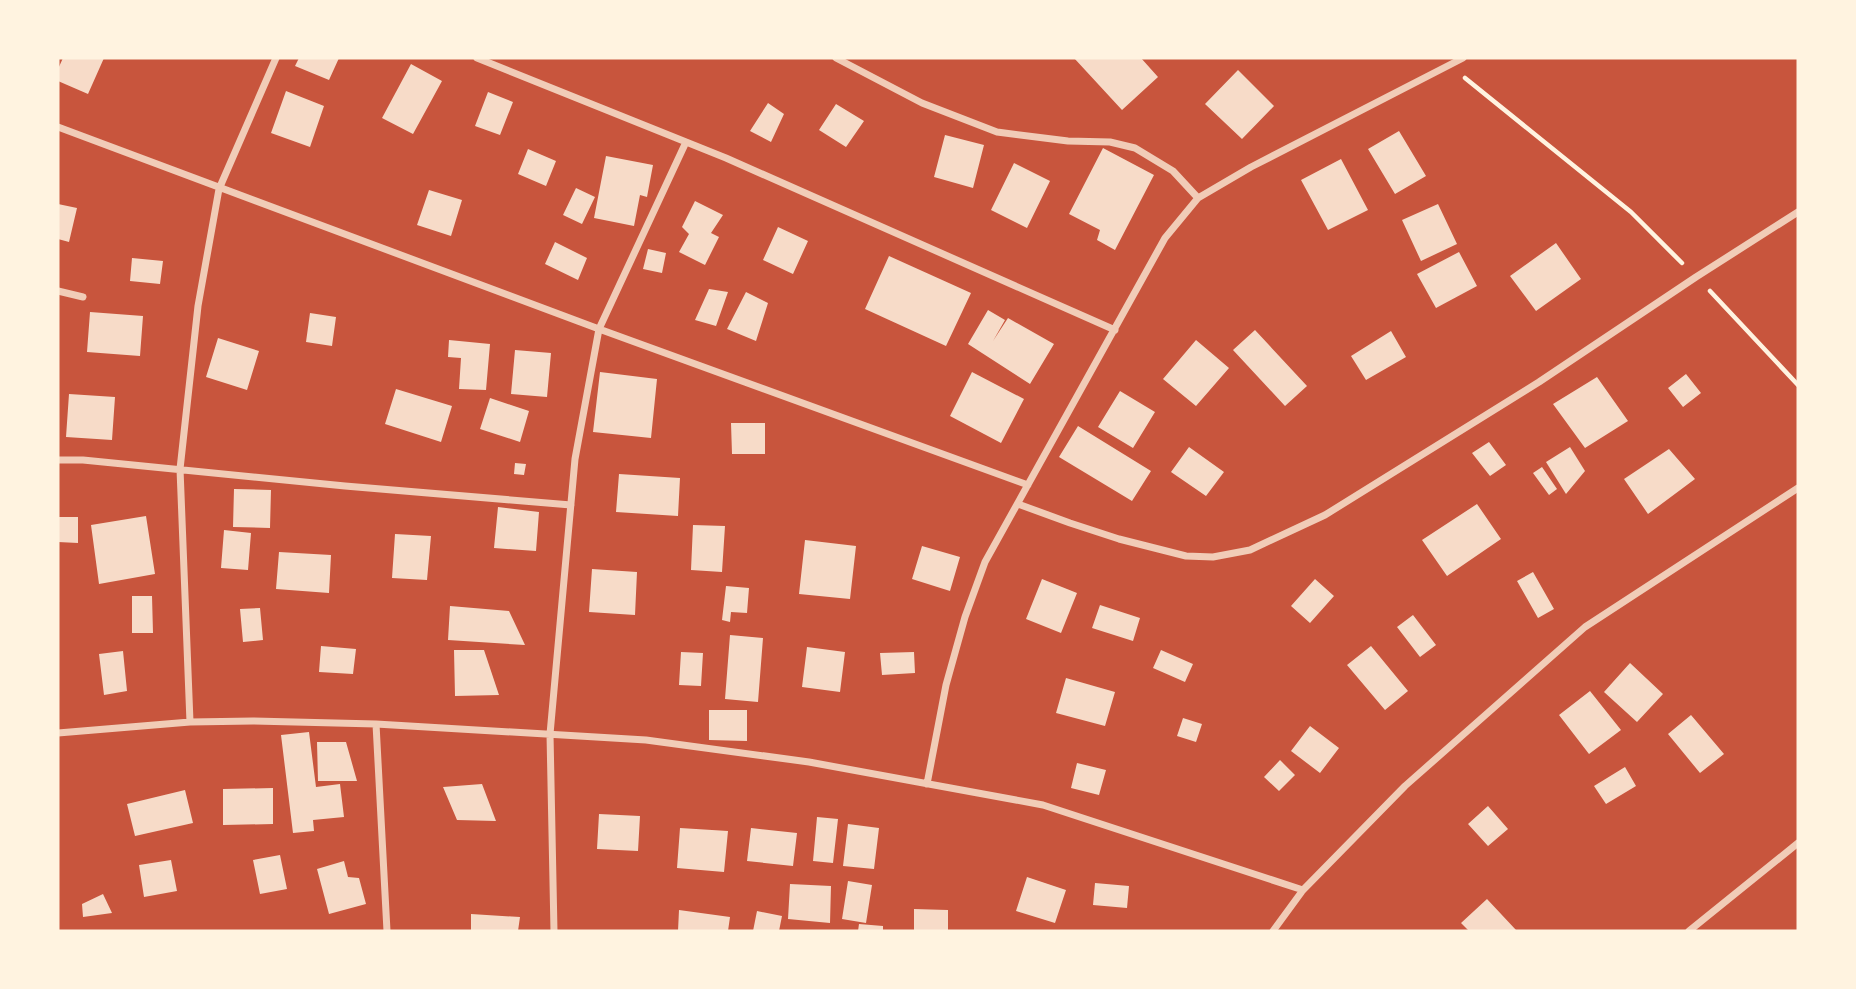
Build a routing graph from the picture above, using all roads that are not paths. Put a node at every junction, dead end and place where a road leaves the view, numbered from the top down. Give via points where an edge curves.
1 (275, 58) edge
2 (477, 58) edge
3 (836, 58) edge
4 (1463, 58) edge
5 (58, 127) edge
6 (686, 142) junction
7 (219, 189) junction
8 (1198, 198) junction
9 (1798, 212) edge
10 (58, 291) edge
11 (83, 298) dead end
12 (599, 329) junction
13 (1115, 330) junction
14 (58, 460) edge
15 (180, 469) junction
16 (1028, 485) junction
17 (1798, 488) edge
18 (1018, 504) junction
19 (571, 505) junction
20 (190, 722) junction
21 (376, 724) junction
22 (58, 733) edge
23 (550, 734) junction
24 (927, 784) junction
25 (1798, 843) edge
26 (1303, 890) junction
27 (387, 931) edge
28 (554, 931) edge
29 (1273, 931) edge
30 (1689, 931) edge

1 - 7 street
2 - 6 street
3 - 8 street via 922,103 998,132 1135,148 1173,171
4 - 8 street
5 - 7 street
6 - 12 street
6 - 13 street
7 - 12 street
7 - 15 street via 198,306
8 - 13 street via 1165,238
9 - 18 street via 1539,382 1325,514 1250,550 1213,557 1186,556 1119,539
10 - 11 street
12 - 16 street
12 - 19 street
13 - 16 street
14 - 15 street
15 - 19 street
15 - 20 street
16 - 18 street
17 - 26 street via 1585,627 1405,786
18 - 24 street via 985,562 965,617
19 - 23 street
20 - 21 street
20 - 22 street
21 - 23 street
21 - 27 street
23 - 24 street via 660,742
23 - 28 street
24 - 26 street via 1043,805
25 - 30 street
26 - 29 street

